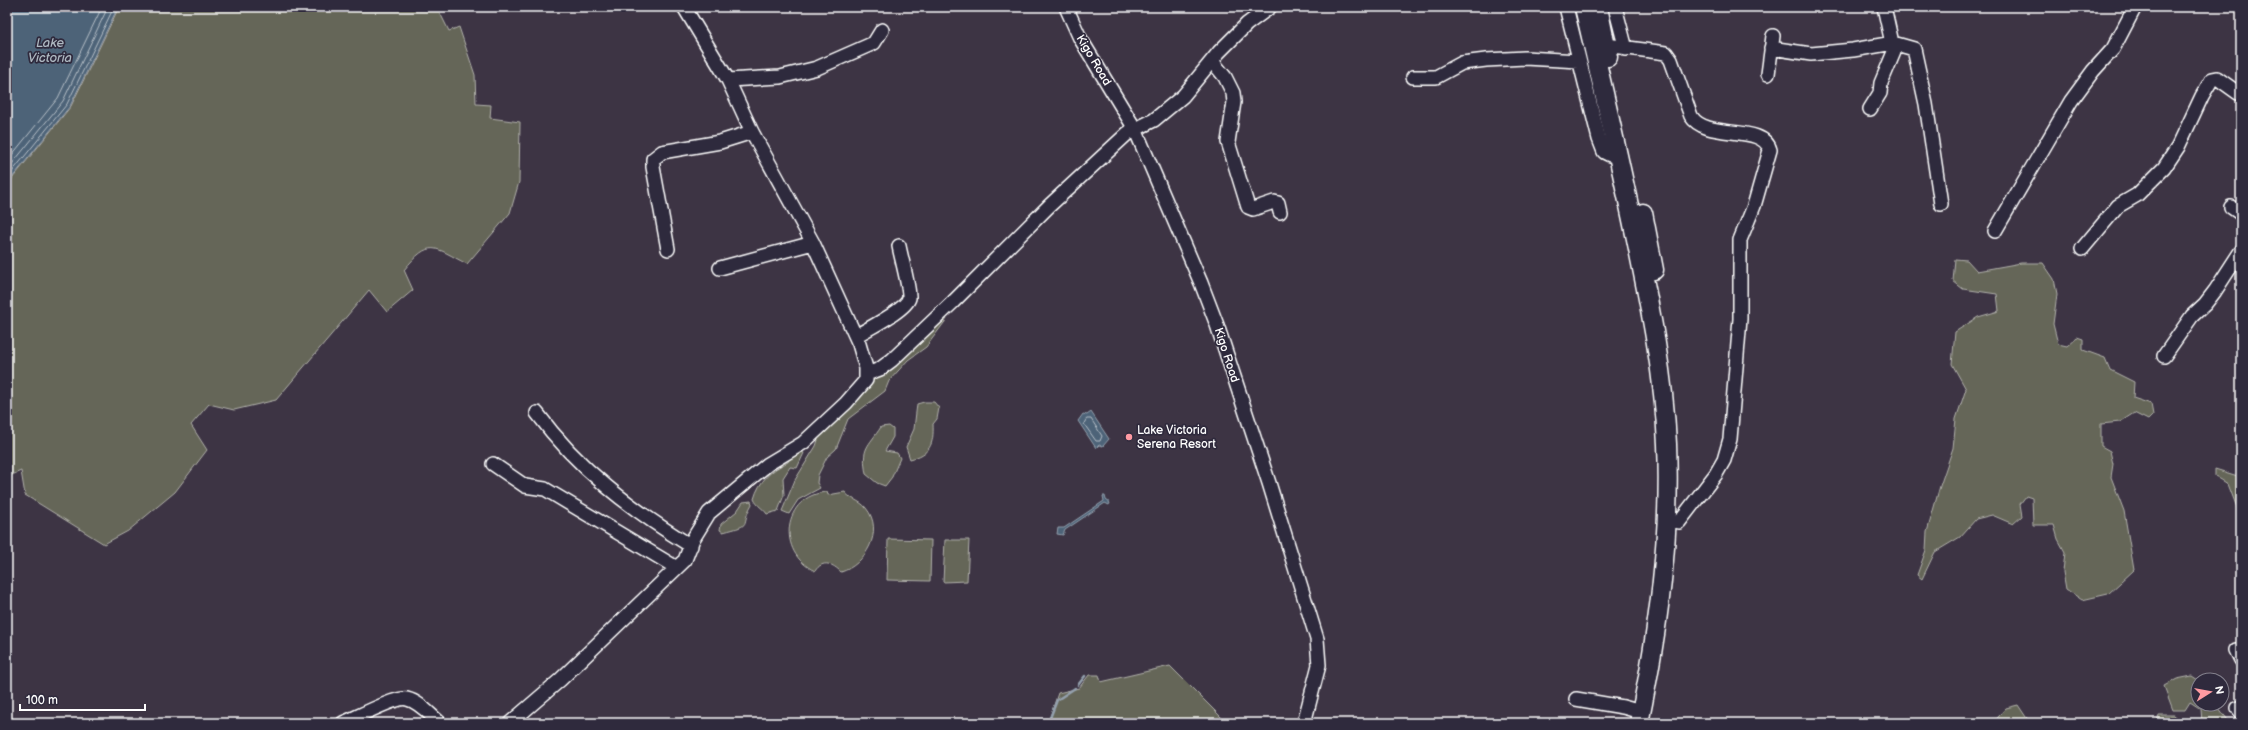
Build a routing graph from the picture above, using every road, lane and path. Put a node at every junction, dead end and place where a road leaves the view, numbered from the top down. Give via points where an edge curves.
1 (684, 7) edge
2 (1066, 7) edge
3 (1270, 7) edge
4 (1566, 7) edge
5 (1584, 7) edge
6 (1598, 7) edge
7 (1615, 7) edge
8 (1884, 7) edge
9 (2135, 7) edge
10 (882, 30) dead end
11 (1893, 43) junction
12 (1606, 45) junction
13 (1626, 49) junction
14 (1212, 60) junction
15 (1579, 61) junction
16 (1768, 74) dead end
17 (1413, 77) dead end
18 (728, 80) junction
19 (2241, 92) edge
20 (1870, 109) dead end
21 (1135, 129) junction
22 (752, 132) junction
23 (1617, 154) junction
24 (1941, 204) dead end
25 (1280, 212) dead end
26 (1995, 231) dead end
27 (813, 243) junction
28 (899, 246) dead end
29 (668, 249) dead end
30 (2082, 249) dead end
31 (2241, 251) edge
32 (720, 268) dead end
33 (856, 336) junction
34 (2164, 356) dead end
35 (868, 374) junction
36 (537, 413) dead end
37 (493, 464) dead end
38 (1678, 522) junction
39 (691, 546) junction
40 (677, 568) junction
41 (1576, 700) dead end
42 (1643, 720) edge
43 (343, 723) edge
44 (440, 723) edge
45 (510, 723) edge
46 (1304, 723) edge

1 - 18 street
2 - 21 street, Kigo Road via 1080,38
3 - 14 street via 1247,24
4 - 15 street
5 - 23 highway
6 - 12 highway
7 - 13 street
8 - 11 street
9 - 26 street via 2113,49 2071,101
10 - 18 street via 874,43 817,68 780,77
11 - 16 street via 1811,54 1772,42
11 - 20 street via 1894,52 1881,83 1880,93
11 - 24 street via 1914,49 1926,104
12 - 13 street
12 - 38 highway via 1664,322 1677,436
13 - 38 street via 1669,56 1691,116 1699,125 1750,135 1766,142 1770,150 1754,206 1740,240 1740,319 1729,443 1716,474
14 - 21 street via 1173,105 1154,120
14 - 25 street via 1233,93 1228,142 1248,207 1253,209 1274,202 1278,203
15 - 17 street via 1525,58 1486,60 1462,63 1436,77
15 - 23 street via 1604,152 1610,155
18 - 22 street
19 - 30 street via 2238,93 2217,78 2212,79 2178,147 2164,168 2137,195 2118,206
21 - 35 street via 1049,206 892,360
21 - 46 street, Kigo Road via 1217,325 1317,639 1319,665
22 - 27 street
22 - 29 street via 720,142 662,152 653,159
23 - 42 highway via 1655,338 1662,383 1666,444 1668,498 1662,583
27 - 32 street
27 - 33 street
28 - 33 street via 908,291 907,301 902,308
31 - 34 street via 2215,291 2192,316
33 - 35 street
35 - 39 street via 860,388 803,443 768,464 709,513
36 - 39 street via 553,435 608,489
37 - 40 street via 524,486 545,490
38 - 42 highway via 1672,606
39 - 40 street via 687,557
40 - 45 street via 555,685
41 - 42 street via 1623,707
43 - 44 street via 386,703 406,698 416,702

